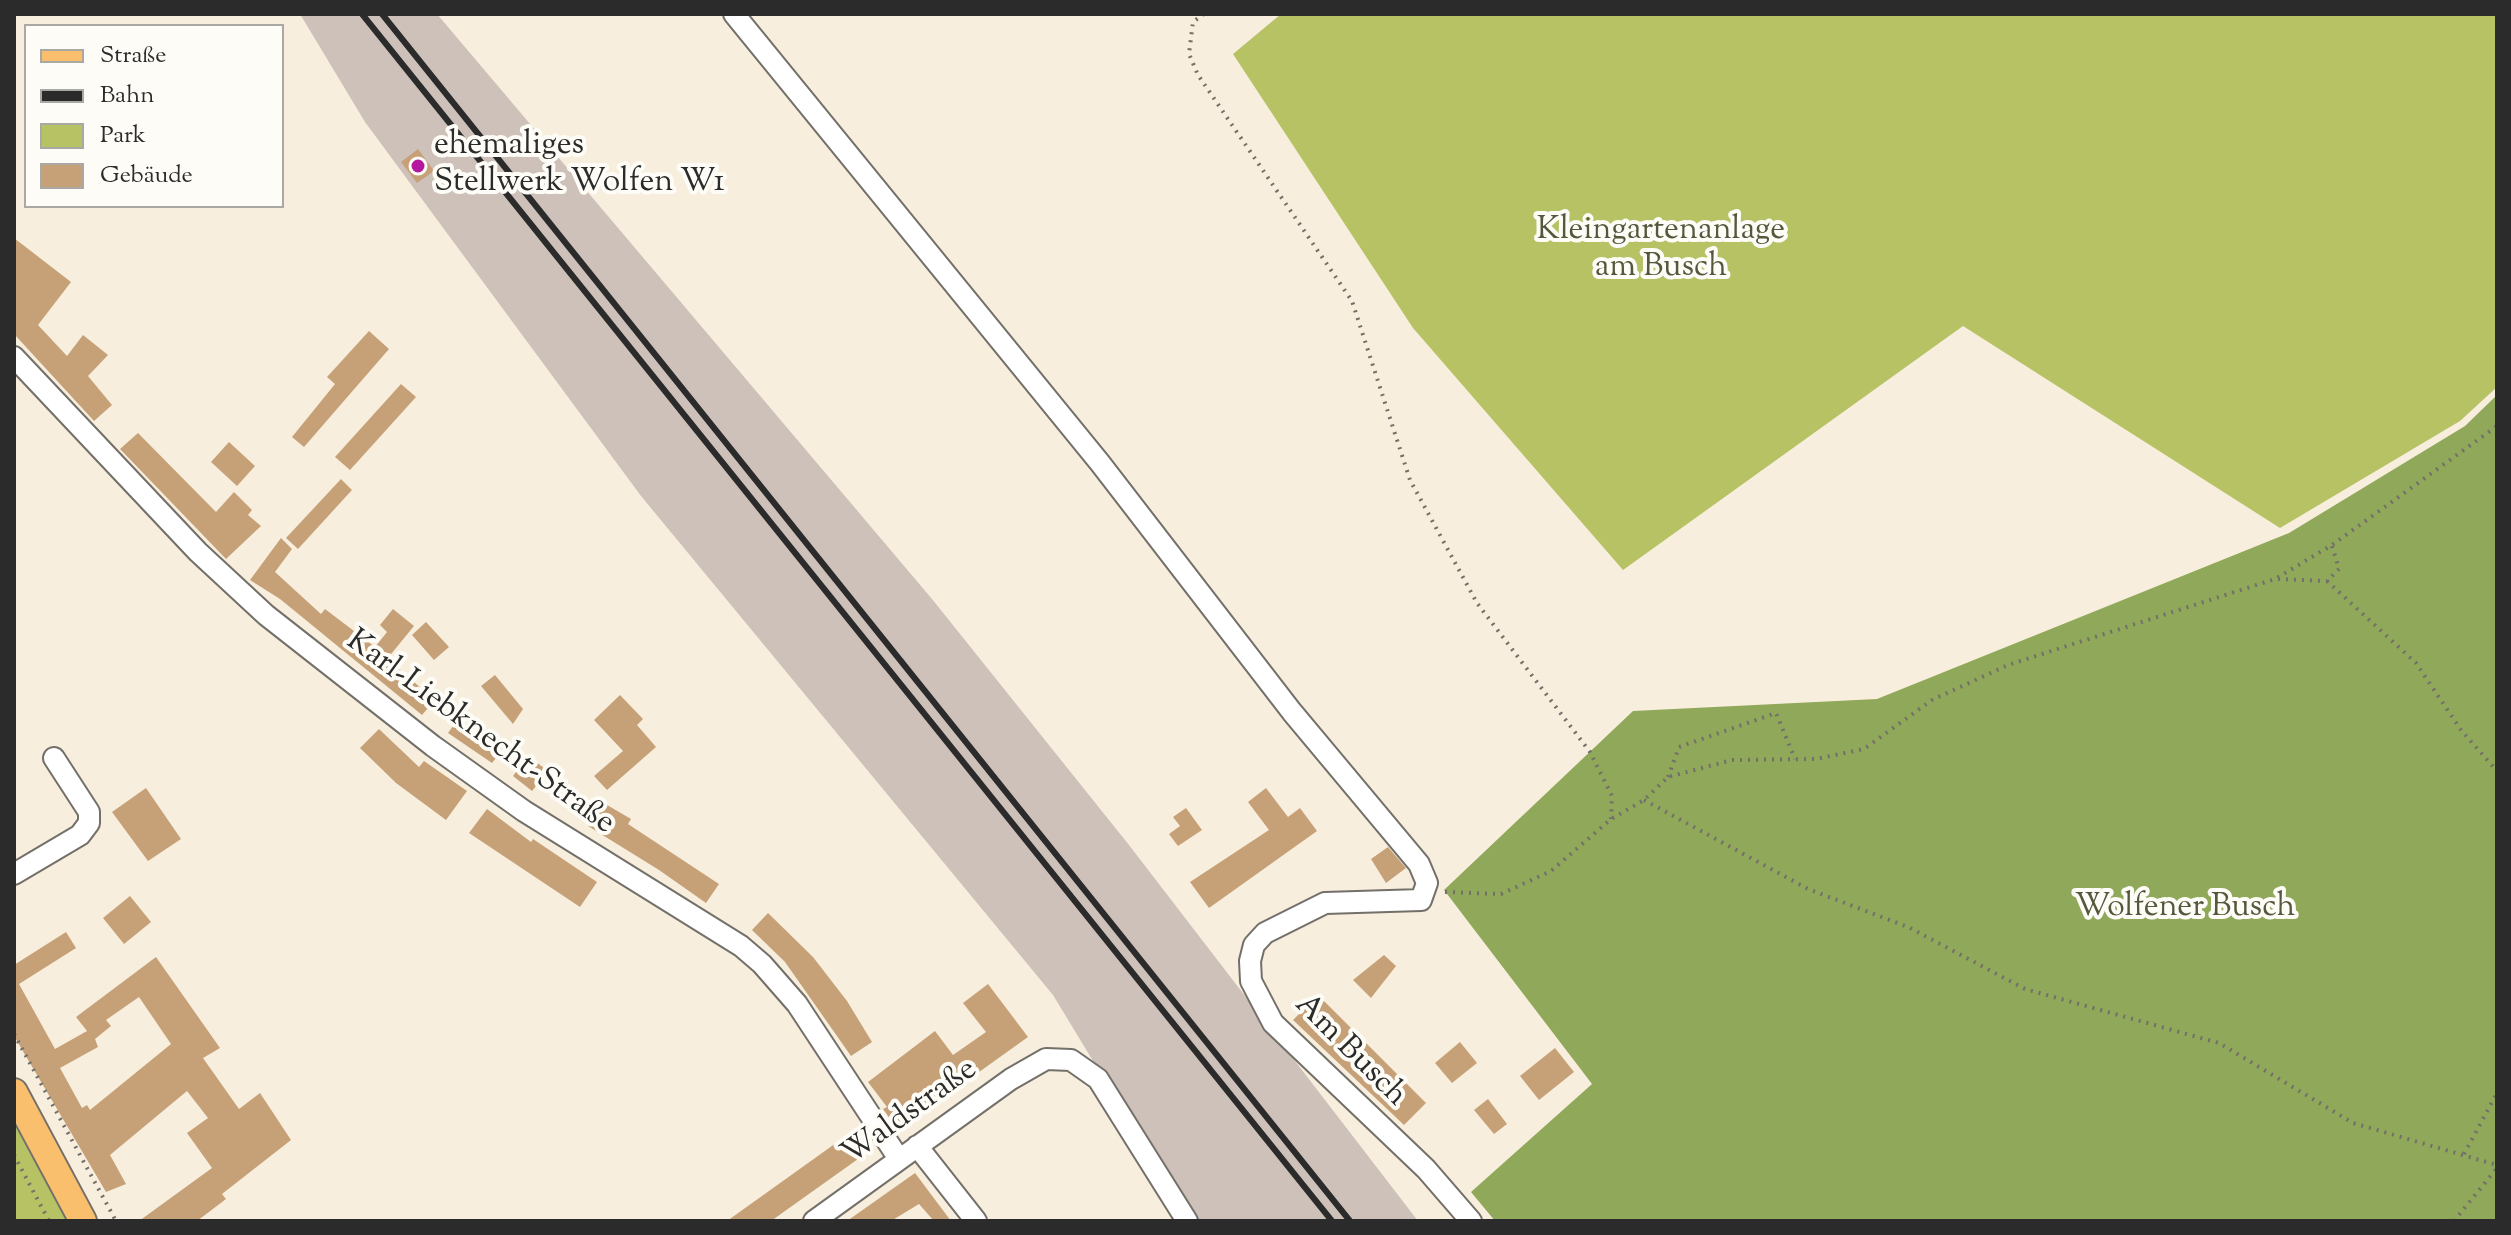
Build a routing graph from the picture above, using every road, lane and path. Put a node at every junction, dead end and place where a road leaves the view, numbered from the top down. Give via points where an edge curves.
1 (734, 14) edge
2 (1204, 14) edge
3 (14, 357) edge
4 (2497, 426) edge
5 (2332, 545) junction
6 (2275, 579) junction
7 (2327, 581) junction
8 (54, 758) dead end
9 (1795, 759) junction
10 (2497, 771) edge
11 (1668, 777) junction
12 (1644, 800) junction
13 (1611, 819) junction
14 (14, 874) edge
15 (1427, 891) junction
16 (14, 1034) edge
17 (14, 1092) edge
18 (2497, 1093) edge
19 (917, 1146) junction
20 (2464, 1154) junction
21 (14, 1155) edge
22 (899, 1159) junction
23 (2497, 1166) edge
24 (49, 1221) edge
25 (83, 1221) edge
26 (116, 1221) edge
27 (814, 1221) edge
28 (976, 1221) edge
29 (1187, 1221) edge
30 (1471, 1221) edge
31 (2454, 1221) edge

1 - 15 street via 1419,864
2 - 13 path via 1193,22 1189,54 1198,75 1352,301 1410,480 1477,603 1590,752 1612,796
3 - 22 street, Karl-Liebknecht-Straße via 198,552 266,615 524,811 762,964 797,1004
4 - 5 path
5 - 6 path
5 - 7 path via 2339,569
6 - 7 path
6 - 9 path via 2008,665 1932,700 1864,749
7 - 10 path via 2416,663 2461,730
8 - 14 street via 89,812 89,823 80,835
9 - 11 path via 1732,760
9 - 11 path via 1776,713 1679,747
11 - 12 path
12 - 13 path
12 - 20 path via 1808,889 1908,927 2025,989 2219,1043 2353,1123
13 - 15 path via 1551,871 1501,894
15 - 30 street, Am Busch via 1416,901 1325,903 1282,922 1254,945 1251,981 1273,1023 1426,1169
16 - 26 path
17 - 25 main road
18 - 20 path
19 - 22 street, Waldstraße
19 - 28 street
19 - 29 street, Waldstraße via 1046,1059 1071,1060 1098,1079
20 - 23 path
21 - 24 path
22 - 27 street, Waldstraße
23 - 31 path

